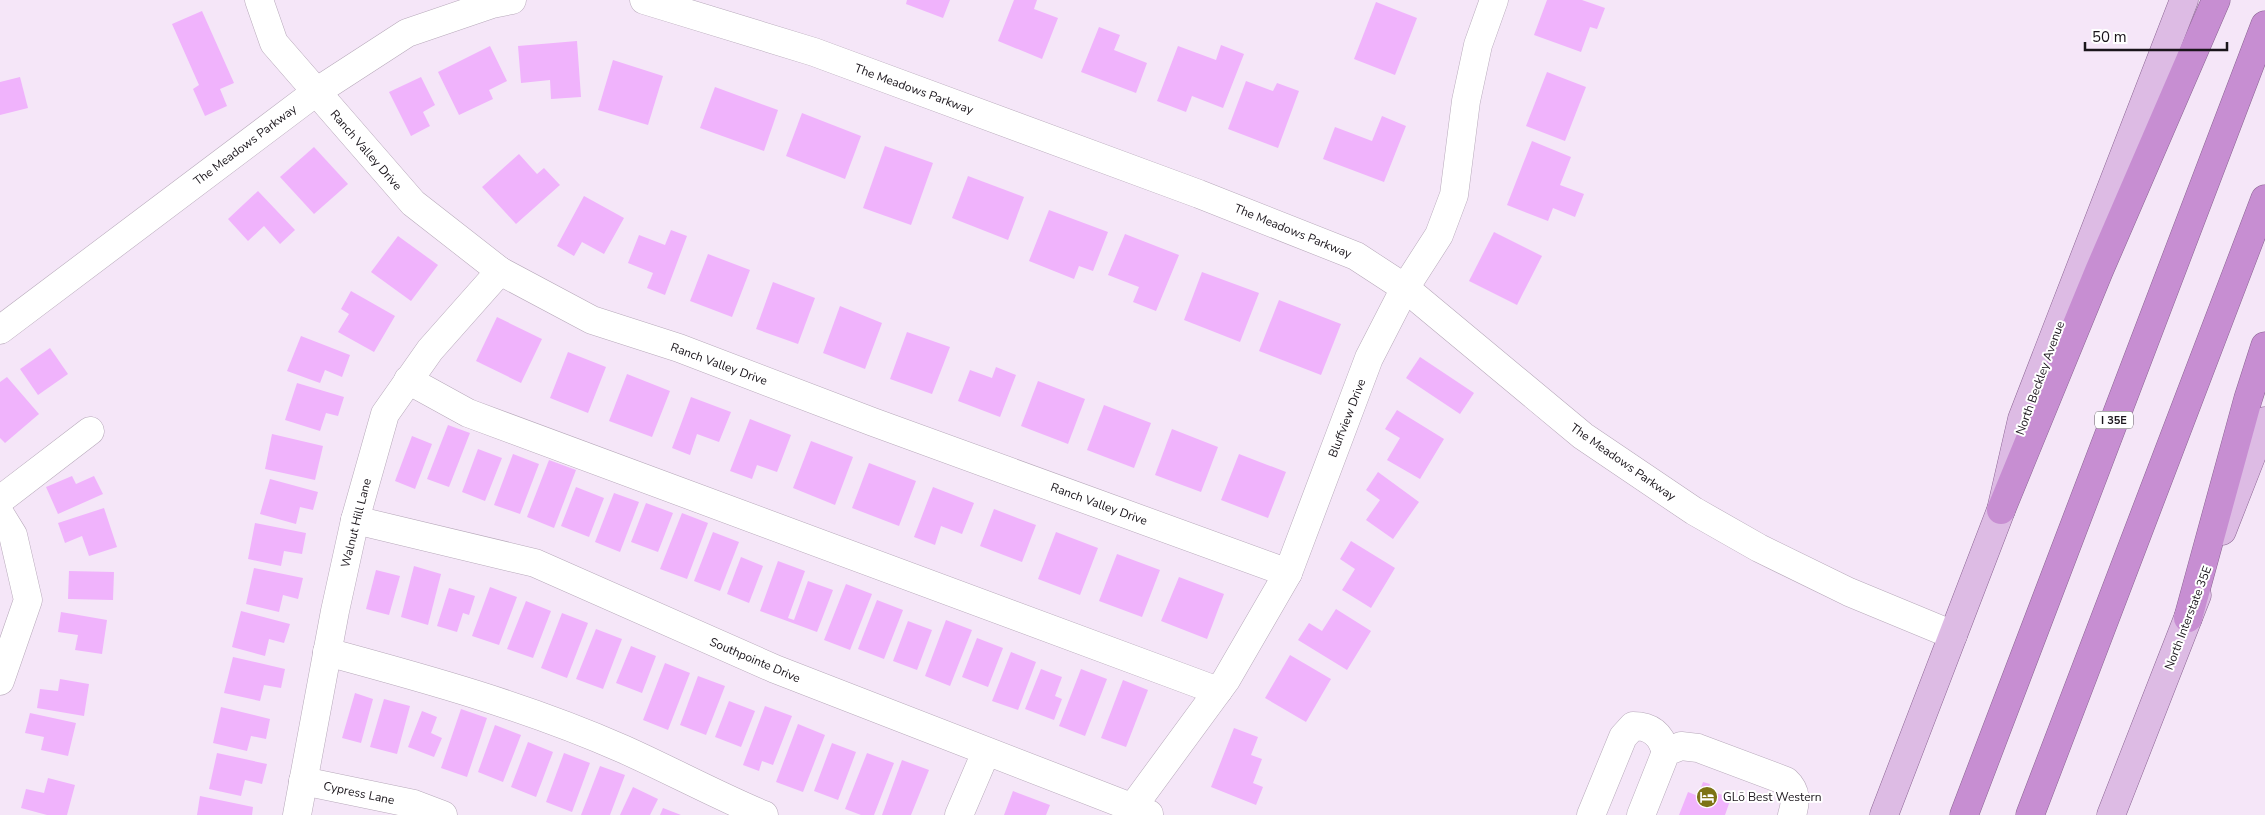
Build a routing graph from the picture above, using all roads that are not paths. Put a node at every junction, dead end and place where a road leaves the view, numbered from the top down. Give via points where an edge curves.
1 (259, 0) edge
2 (512, 0) edge
3 (644, 0) edge
4 (1494, 0) edge
5 (2184, 0) edge
6 (2216, 0) edge
7 (2265, 25) edge
8 (316, 92) junction
9 (2265, 199) edge
10 (500, 271) junction
11 (1405, 288) junction
12 (0, 330) edge
13 (2265, 346) edge
14 (408, 380) junction
15 (2265, 421) edge
16 (90, 431) dead end
17 (0, 500) edge
18 (2001, 510) junction
19 (0, 514) edge
20 (355, 520) junction
21 (1288, 574) junction
22 (2188, 618) junction
23 (1953, 636) junction
24 (327, 652) junction
25 (0, 681) edge
26 (1218, 691) junction
27 (986, 752) junction
28 (1666, 752) junction
29 (303, 781) junction
30 (1099, 806) edge
31 (1142, 813) edge
32 (298, 815) edge
33 (443, 815) edge
34 (764, 815) edge
35 (959, 815) edge
36 (1591, 815) edge
37 (1641, 815) edge
38 (1792, 815) edge
39 (1884, 815) edge
40 (1964, 815) edge
41 (2030, 815) edge
42 (2111, 815) edge

1 - 8 street, Ranch Valley Drive via 274,43
2 - 8 street, The Meadows Parkway via 407,33
3 - 11 street, The Meadows Parkway via 814,52 1199,194 1356,256
4 - 11 street, Bluffview Drive via 1478,45 1466,101 1454,195 1439,235
5 - 18 main road, North Beckley Avenue via 2022,419
6 - 18 highway
7 - 40 highway, I 35E
8 - 10 street, Ranch Valley Drive via 413,203
8 - 12 street, The Meadows Parkway
9 - 41 highway
10 - 14 street, Walnut Hill Lane via 430,350
10 - 21 street, Ranch Valley Drive via 592,320 679,348
11 - 21 street, Bluffview Drive via 1369,358
11 - 23 street, The Meadows Parkway via 1584,436 1694,511 1848,592
13 - 22 highway
14 - 20 street, Walnut Hill Lane via 384,414
14 - 26 street via 468,413
15 - 22 main road, North Interstate 35E
16 - 17 street
18 - 23 main road, North Beckley Avenue
19 - 25 street via 13,535 28,600
20 - 24 street, Walnut Hill Lane
20 - 27 street, Southpointe Drive via 535,563 775,669
21 - 26 street, Bluffview Drive
22 - 42 main road, North Interstate 35E
23 - 39 main road, North Beckley Avenue
24 - 29 street, Walnut Hill Lane
24 - 34 street via 532,714 623,748
26 - 31 street, Bluffview Drive
27 - 30 street, Southpointe Drive
27 - 35 street
28 - 36 street via 1663,740 1654,731 1644,726 1633,726 1623,737
28 - 37 street
28 - 38 street via 1682,746 1698,748 1786,781 1797,801
29 - 32 street, Walnut Hill Lane
29 - 33 street, Cypress Lane via 414,804
30 - 31 street, Southpointe Drive

